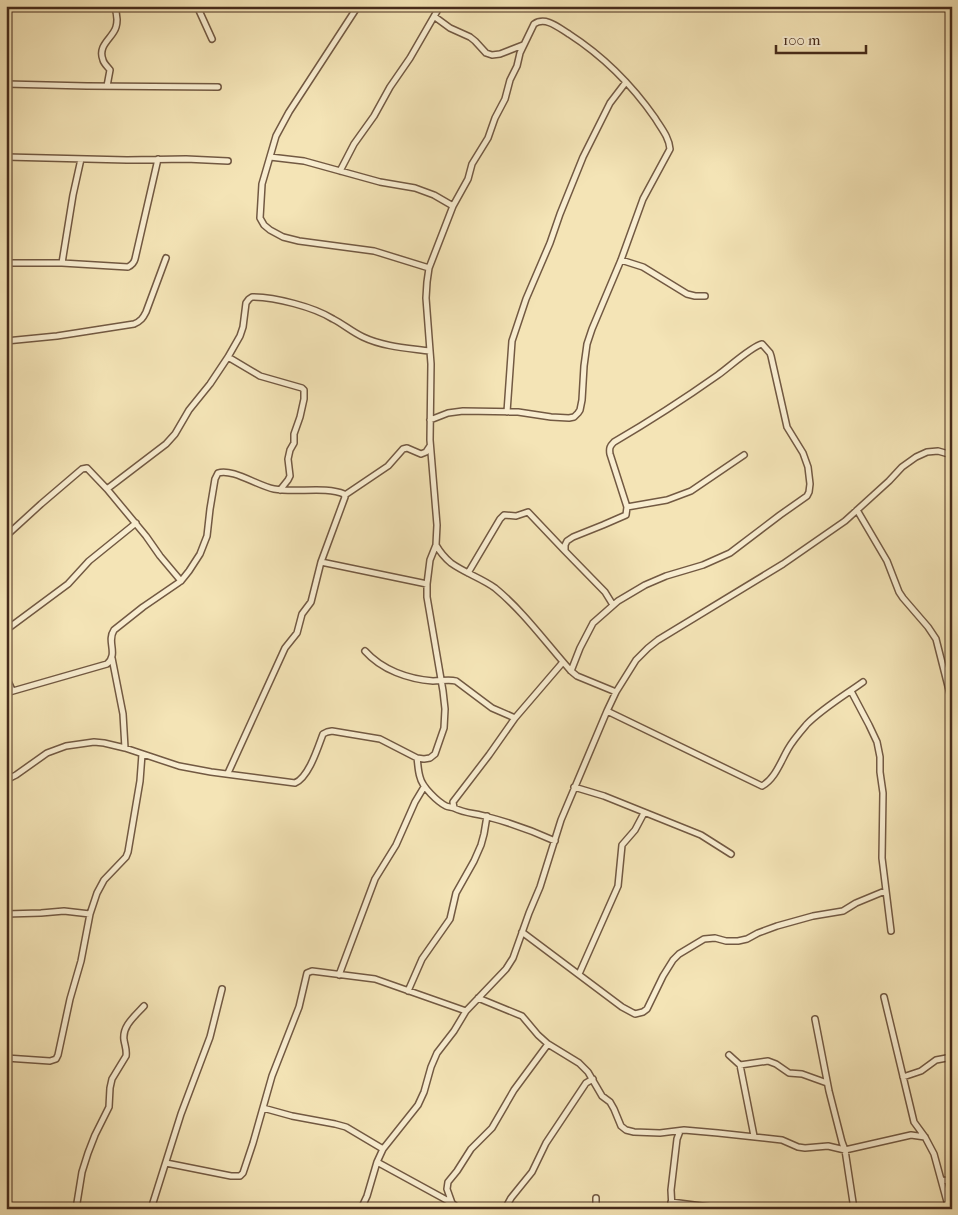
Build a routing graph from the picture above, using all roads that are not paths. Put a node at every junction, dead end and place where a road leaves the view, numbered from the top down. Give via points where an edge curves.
1 (114, 6) edge
2 (197, 6) edge
3 (358, 6) edge
4 (440, 6) edge
5 (948, 6) edge
6 (952, 14) edge
7 (435, 17) junction
8 (212, 39) dead end
9 (523, 45) junction
10 (626, 82) junction
11 (6, 84) edge
12 (107, 86) junction
13 (218, 87) dead end
14 (270, 156) junction
15 (6, 158) edge
16 (81, 159) junction
17 (158, 159) junction
18 (228, 161) dead end
19 (340, 170) junction
20 (453, 206) junction
21 (166, 258) dead end
22 (621, 260) junction
23 (6, 263) edge
24 (62, 263) junction
25 (430, 268) junction
26 (705, 296) dead end
27 (6, 341) edge
28 (430, 351) junction
29 (228, 357) junction
30 (507, 412) junction
31 (430, 420) junction
32 (430, 446) junction
33 (744, 455) dead end
34 (952, 455) edge
35 (108, 489) junction
36 (280, 490) junction
37 (345, 495) junction
38 (627, 507) junction
39 (857, 510) junction
40 (136, 523) junction
41 (6, 536) edge
42 (436, 545) junction
43 (565, 552) junction
44 (321, 562) junction
45 (468, 573) junction
46 (181, 581) junction
47 (427, 584) junction
48 (613, 605) junction
49 (6, 630) edge
50 (365, 650) dead end
51 (112, 657) junction
52 (563, 662) junction
53 (571, 671) junction
54 (6, 677) edge
55 (442, 681) junction
56 (863, 682) dead end
57 (851, 691) junction
58 (9, 692) edge
59 (616, 692) junction
60 (952, 702) edge
61 (607, 711) junction
62 (515, 718) junction
63 (126, 748) junction
64 (142, 754) junction
65 (418, 758) junction
66 (228, 774) junction
67 (6, 780) edge
68 (424, 787) junction
69 (574, 787) junction
70 (454, 808) junction
71 (644, 813) junction
72 (487, 816) junction
73 (555, 841) junction
74 (731, 854) dead end
75 (885, 891) junction
76 (6, 914) edge
77 (90, 914) junction
78 (891, 931) dead end
79 (522, 932) junction
80 (339, 974) junction
81 (579, 974) junction
82 (222, 990) dead end
83 (408, 991) junction
84 (884, 997) dead end
85 (478, 998) junction
86 (144, 1006) dead end
87 (466, 1011) junction
88 (815, 1019) dead end
89 (548, 1044) junction
90 (729, 1056) dead end
91 (952, 1057) edge
92 (6, 1058) edge
93 (740, 1065) junction
94 (903, 1077) junction
95 (593, 1079) junction
96 (827, 1083) junction
97 (262, 1108) junction
98 (914, 1122) junction
99 (680, 1131) junction
100 (911, 1135) junction
101 (754, 1136) junction
102 (925, 1137) junction
103 (383, 1149) junction
104 (845, 1150) junction
105 (377, 1162) junction
106 (166, 1163) junction
107 (942, 1180) junction
108 (952, 1180) edge
109 (596, 1198) dead end
110 (671, 1202) junction
111 (452, 1203) junction
112 (76, 1209) edge
113 (151, 1209) edge
114 (361, 1209) edge
115 (459, 1209) edge
116 (505, 1209) edge
117 (596, 1209) edge
118 (672, 1209) edge
119 (725, 1209) edge
120 (854, 1209) edge
121 (949, 1209) edge

1 - 12 street via 117,25 102,50 110,73
2 - 8 street
3 - 14 street via 289,112
4 - 7 street
5 - 6 street
7 - 9 street via 470,37 492,55
7 - 19 street
9 - 10 street via 534,24 544,21 554,24 587,46
9 - 20 street via 505,99
10 - 22 street via 665,133 670,149 643,199
10 - 30 street via 610,103 583,157 526,299 512,341
11 - 12 street
12 - 13 street
14 - 19 street
14 - 25 street via 262,184 260,211 260,218 270,230 283,237 374,252
15 - 16 street
16 - 17 street
16 - 24 street
17 - 18 street
17 - 24 street via 133,264 128,267
19 - 20 street via 426,191
20 - 25 street
21 - 27 street via 146,312 139,322 75,334
22 - 26 street via 643,267 687,294
22 - 30 street via 587,344 578,413 569,418
23 - 24 street
25 - 28 street via 426,298
28 - 29 street via 379,343 318,312 277,300 252,297 246,303 243,327
28 - 31 street
29 - 35 street via 171,438
29 - 36 street via 260,376 304,390 295,442 289,452 290,476
30 - 31 street via 463,411
31 - 32 street
32 - 37 street via 421,454 403,448 388,466
32 - 42 street
33 - 38 street via 690,491 674,498
34 - 39 street via 938,451 916,457 902,466
35 - 40 street
35 - 41 street via 87,468 82,468
36 - 37 street via 342,492
36 - 46 street via 226,472 218,473 207,536 195,562
37 - 44 street
38 - 43 street via 626,515 567,541
38 - 48 street via 610,454 611,445 762,344 771,356 787,427 808,467 810,484 807,496 730,553 645,585
39 - 59 street via 783,564 648,648 636,660
39 - 60 street via 887,561 899,592 936,639
40 - 46 street
40 - 49 street via 89,561 68,584
42 - 45 street via 446,558
42 - 47 street
43 - 45 street via 528,512 504,515
43 - 48 street via 600,586
44 - 47 street
44 - 66 street via 311,602 302,614 297,633 285,648
45 - 52 street via 507,599
46 - 51 street via 114,630 110,638
47 - 55 street
48 - 53 street via 593,623
50 - 55 street via 372,659 396,673 421,680
51 - 58 street via 107,664
51 - 63 street
52 - 53 street
52 - 62 street
53 - 59 street
54 - 58 street
55 - 62 street via 456,681 492,708
55 - 65 street via 444,728 435,754 430,758
56 - 57 street
57 - 61 street via 807,724 762,786
57 - 75 street via 877,742 880,757
59 - 61 street
61 - 69 street
62 - 70 street via 453,800
63 - 64 street
63 - 67 street via 94,742 66,746 47,753
64 - 66 street via 179,766
64 - 77 street via 128,852 99,888
65 - 66 street via 380,739 332,731 323,734 312,762 299,782
65 - 68 street via 419,777
68 - 70 street via 443,804
68 - 80 street via 396,845 375,878
69 - 71 street
69 - 73 street
70 - 72 street
71 - 74 street via 701,836
71 - 81 street via 622,846 618,886
72 - 73 street
72 - 83 street via 481,845 456,893 450,919 422,959
73 - 79 street
75 - 78 street
75 - 81 street via 843,911 778,926 747,939 704,939 673,960 647,1009 640,1014 622,1007
76 - 77 street via 64,911
77 - 92 street via 56,1059
79 - 81 street
79 - 85 street via 506,969
80 - 83 street via 375,980
80 - 97 street via 307,973
82 - 106 street via 210,1037
83 - 87 street
84 - 94 street
85 - 87 street
85 - 89 street via 522,1016
86 - 112 street via 125,1030 126,1056 112,1079 108,1106 82,1172
87 - 103 street via 437,1053 418,1105
88 - 96 street
89 - 95 street via 579,1062
89 - 111 street via 514,1090 492,1128 471,1149 448,1182
90 - 93 street
91 - 94 street via 936,1060
93 - 96 street via 768,1061 789,1073
93 - 101 street
94 - 98 street
95 - 99 street via 626,1130
95 - 116 street via 586,1083 546,1143 532,1172
96 - 104 street
97 - 103 street via 346,1127
97 - 106 street via 240,1176
98 - 100 street
98 - 102 street
99 - 101 street
99 - 110 street
100 - 102 street
100 - 104 street
101 - 104 street via 782,1140 798,1147 828,1146
102 - 107 street
103 - 105 street
104 - 120 street
105 - 111 street
105 - 114 street
106 - 113 street
107 - 108 street
107 - 121 street
109 - 117 street
110 - 118 street
110 - 119 street
111 - 115 street

